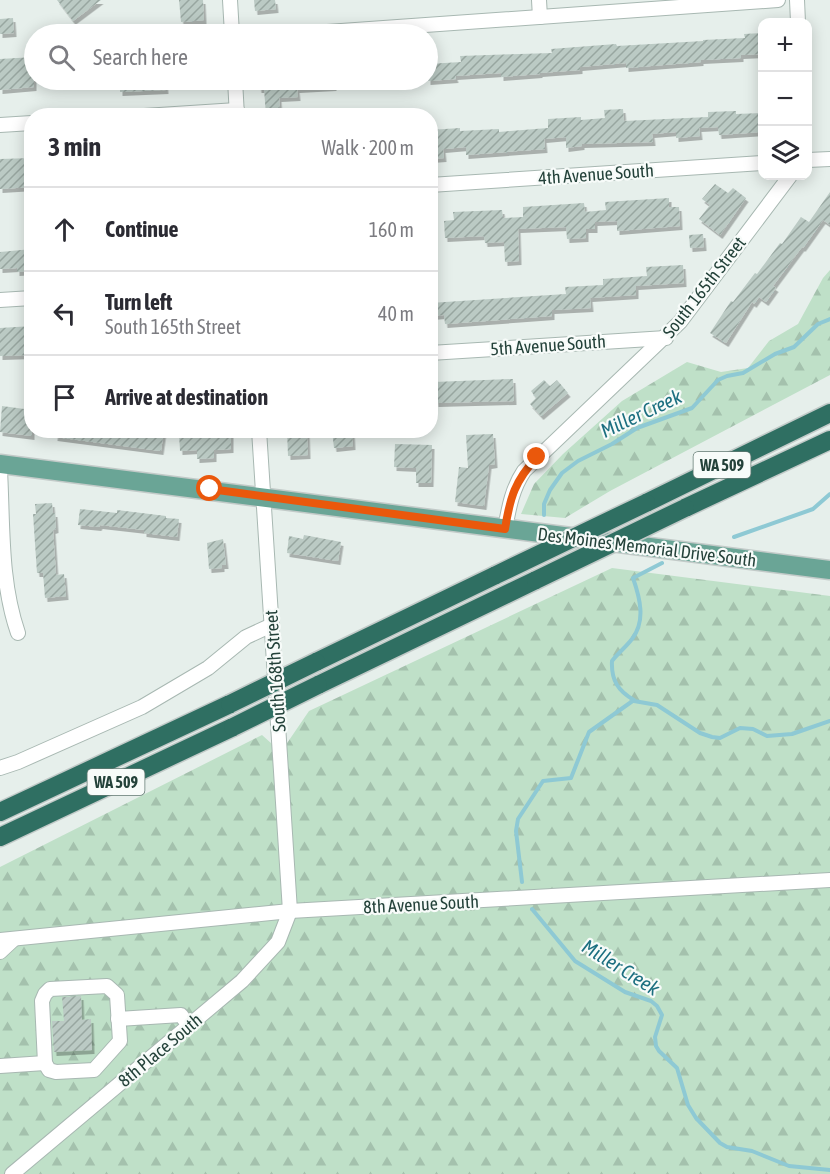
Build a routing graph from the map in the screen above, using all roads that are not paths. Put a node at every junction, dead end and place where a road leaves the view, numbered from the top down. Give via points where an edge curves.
1 (230, 0) edge
2 (539, 0) edge
3 (778, 0) edge
4 (796, 0) edge
5 (703, 3) edge
6 (540, 17) junction
7 (798, 18) edge
8 (231, 24) edge
9 (438, 24) edge
10 (236, 90) edge
11 (237, 108) edge
12 (24, 124) edge
13 (0, 125) edge
14 (830, 159) edge
15 (812, 160) edge
16 (758, 163) edge
17 (787, 180) edge
18 (438, 184) edge
19 (24, 298) edge
20 (0, 300) edge
21 (666, 338) junction
22 (438, 352) edge
23 (830, 405) edge
24 (830, 413) edge
25 (798, 427) junction
26 (259, 438) edge
27 (830, 440) edge
28 (0, 464) edge
29 (0, 470) edge
30 (263, 496) junction
31 (505, 529) junction
32 (830, 570) edge
33 (272, 625) junction
34 (18, 633) dead end
35 (0, 768) edge
36 (0, 812) edge
37 (0, 837) edge
38 (830, 880) edge
39 (291, 911) junction
40 (7, 939) edge
41 (0, 952) edge
42 (118, 1019) junction
43 (189, 1026) junction
44 (45, 1063) junction
45 (0, 1065) edge
46 (12, 1174) edge

1 - 8 street
2 - 6 street
3 - 5 street
4 - 7 street
5 - 6 street
6 - 9 street
10 - 11 street
12 - 13 street
14 - 15 street
16 - 18 street, 4th Avenue South
17 - 21 street, South 165th Street
19 - 20 street
21 - 22 street, 5th Avenue South
21 - 31 street, South 165th Street via 525,471 516,483
23 - 25 highway
24 - 25 highway, WA 509
25 - 36 highway, WA 509, bridge via 231,704
26 - 30 street, South 168th Street
27 - 37 highway, WA 509, bridge
28 - 30 main road, Des Moines Memorial Drive South
29 - 34 street via 5,588
30 - 31 main road, Des Moines Memorial Drive South
30 - 33 street, South 168th Street
31 - 32 main road, Des Moines Memorial Drive South
33 - 35 street via 246,637 208,668 142,707
33 - 39 street, South 168th Street
38 - 39 street, 8th Avenue South
39 - 40 street, 8th Avenue South
39 - 43 street, 8th Place South via 278,942 242,981
40 - 41 street, 8th Avenue South
42 - 43 street via 181,1015
42 - 44 street via 120,1041 94,1070 56,1072
42 - 44 street via 117,995 107,986 50,989 42,1001
43 - 46 street, 8th Place South
44 - 45 street

